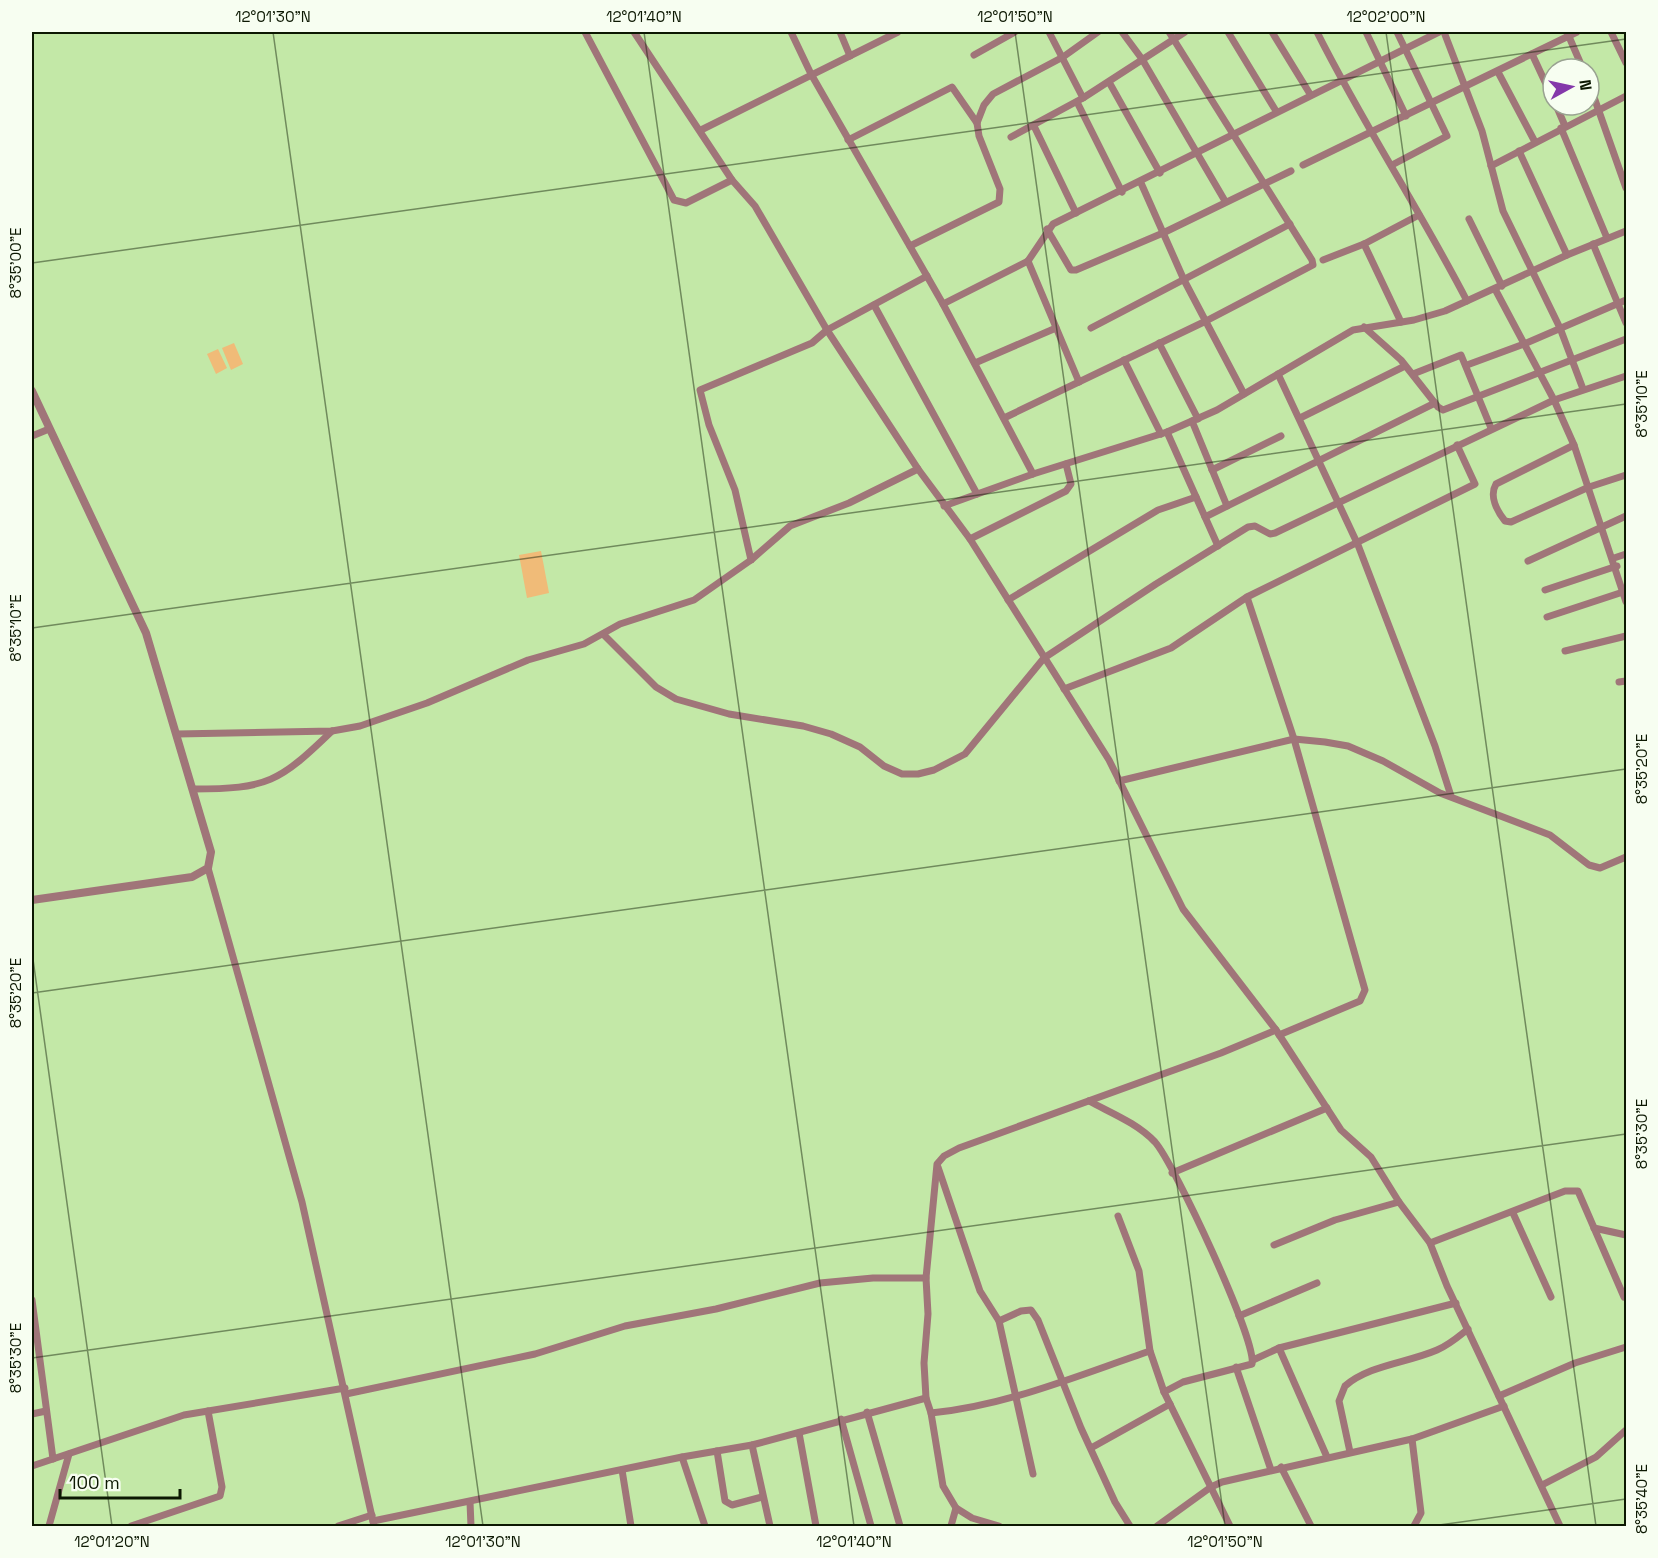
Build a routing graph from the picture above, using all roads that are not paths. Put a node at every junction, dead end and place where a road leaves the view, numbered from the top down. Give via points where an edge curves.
1 (585, 32) edge
2 (634, 32) edge
3 (791, 32) edge
4 (840, 32) edge
5 (898, 32) edge
6 (1015, 32) edge
7 (1049, 32) edge
8 (1098, 32) edge
9 (1122, 32) edge
10 (1185, 32) edge
11 (1228, 32) edge
12 (1272, 32) edge
13 (1317, 32) edge
14 (1366, 32) edge
15 (1397, 32) edge
16 (1439, 32) edge
17 (1444, 32) edge
18 (1577, 32) edge
19 (1611, 32) edge
20 (1568, 33) edge
21 (1171, 35) edge
22 (1404, 48) junction
23 (1532, 54) junction
24 (974, 55) dead end
25 (850, 56) junction
26 (1063, 57) junction
27 (1578, 57) edge
28 (1142, 59) junction
29 (1378, 60) junction
30 (1626, 60) edge
31 (1498, 72) junction
32 (1541, 73) edge
33 (811, 74) junction
34 (1340, 79) junction
35 (1108, 82) junction
36 (1466, 86) junction
37 (1311, 93) junction
38 (1626, 96) edge
39 (1080, 100) junction
40 (1432, 103) junction
41 (1601, 108) edge
42 (1276, 111) junction
43 (1601, 111) edge
44 (1406, 116) junction
45 (1560, 117) edge
46 (1582, 117) edge
47 (977, 123) junction
48 (1034, 126) junction
49 (1563, 127) junction
50 (701, 130) junction
51 (1372, 132) junction
52 (1233, 134) junction
53 (1011, 137) dead end
54 (848, 140) junction
55 (1535, 142) junction
56 (1519, 151) junction
57 (1199, 153) junction
58 (1303, 165) dead end
59 (1392, 165) junction
60 (1491, 165) junction
61 (1291, 171) dead end
62 (1160, 173) junction
63 (732, 180) junction
64 (1141, 183) junction
65 (1264, 183) junction
66 (1626, 188) edge
67 (1122, 192) junction
68 (1225, 201) junction
69 (1076, 213) junction
70 (1419, 215) junction
71 (1469, 219) dead end
72 (1290, 225) junction
73 (1047, 230) junction
74 (1626, 231) edge
75 (1163, 233) junction
76 (1607, 238) junction
77 (1364, 244) junction
78 (1593, 244) junction
79 (910, 246) junction
80 (1567, 255) junction
81 (1323, 260) dead end
82 (1028, 261) junction
83 (1531, 272) junction
84 (927, 276) junction
85 (1185, 280) junction
86 (1499, 288) junction
87 (1626, 300) edge
88 (1467, 301) junction
89 (943, 304) junction
90 (1618, 304) junction
91 (874, 305) junction
92 (1206, 321) junction
93 (1401, 322) junction
94 (1626, 323) edge
95 (1364, 327) junction
96 (1056, 328) junction
97 (1091, 328) dead end
98 (1560, 328) junction
99 (827, 330) junction
100 (1626, 339) edge
101 (1159, 344) junction
102 (1524, 344) junction
103 (1572, 358) junction
104 (1124, 360) junction
105 (975, 363) junction
106 (1467, 364) junction
107 (1405, 366) junction
108 (1538, 371) junction
109 (1278, 374) junction
110 (1413, 374) junction
111 (1626, 376) edge
112 (1079, 382) junction
113 (1583, 389) junction
114 (32, 391) edge
115 (1244, 394) junction
116 (1478, 396) junction
117 (1554, 400) junction
118 (1435, 403) junction
119 (1004, 418) junction
120 (1300, 418) junction
121 (1195, 420) junction
122 (1491, 428) junction
123 (49, 429) junction
124 (1164, 433) junction
125 (32, 436) edge
126 (1281, 436) dead end
127 (1457, 445) junction
128 (1574, 445) junction
129 (1319, 460) junction
130 (1066, 464) junction
131 (918, 469) junction
132 (1212, 470) junction
133 (1033, 474) junction
134 (1626, 475) edge
135 (1589, 487) junction
136 (977, 494) junction
137 (1196, 497) junction
138 (1339, 502) junction
139 (944, 506) junction
140 (1227, 506) junction
141 (1626, 516) edge
142 (1205, 517) junction
143 (1603, 525) junction
144 (970, 539) junction
145 (1358, 545) junction
146 (1218, 546) junction
147 (1626, 554) edge
148 (751, 560) junction
149 (1528, 561) dead end
150 (1615, 562) junction
151 (1545, 590) dead end
152 (1625, 591) edge
153 (1247, 597) junction
154 (1008, 600) junction
155 (1626, 602) edge
156 (1547, 617) dead end
157 (604, 635) junction
158 (1626, 636) edge
159 (1565, 651) dead end
160 (1044, 658) junction
161 (1064, 689) junction
162 (332, 731) junction
163 (177, 734) junction
164 (1294, 739) junction
165 (1119, 781) junction
166 (193, 789) junction
167 (1450, 796) junction
168 (1626, 857) edge
169 (208, 868) junction
170 (32, 900) edge
171 (1278, 1032) junction
172 (1089, 1101) junction
173 (1327, 1108) junction
174 (937, 1164) junction
175 (1172, 1173) junction
176 (1398, 1202) junction
177 (1513, 1213) junction
178 (1118, 1216) dead end
179 (1594, 1228) junction
180 (1626, 1235) edge
181 (1431, 1243) junction
182 (1274, 1245) dead end
183 (926, 1278) junction
184 (1317, 1283) dead end
185 (1551, 1297) dead end
186 (1624, 1298) dead end
187 (32, 1300) edge
188 (1456, 1304) junction
189 (1239, 1316) junction
190 (999, 1321) junction
191 (33, 1329) edge
192 (1468, 1329) junction
193 (1626, 1347) edge
194 (1280, 1348) junction
195 (1149, 1351) junction
196 (1253, 1360) junction
197 (1236, 1367) junction
198 (1062, 1381) junction
199 (345, 1391) junction
200 (1164, 1392) junction
201 (1016, 1395) junction
202 (1499, 1396) junction
203 (926, 1398) junction
204 (1170, 1404) junction
205 (1504, 1406) junction
206 (46, 1411) junction
207 (208, 1411) junction
208 (867, 1412) junction
209 (931, 1413) junction
210 (32, 1414) edge
211 (841, 1419) junction
212 (1626, 1430) edge
213 (799, 1433) junction
214 (1412, 1439) junction
215 (752, 1445) junction
216 (1091, 1448) junction
217 (717, 1451) junction
218 (1350, 1452) junction
219 (69, 1454) junction
220 (682, 1457) junction
221 (1327, 1457) junction
222 (53, 1459) junction
223 (32, 1466) edge
224 (1281, 1467) junction
225 (622, 1470) junction
226 (1271, 1470) junction
227 (1033, 1474) dead end
228 (1542, 1485) junction
229 (1211, 1487) junction
230 (762, 1497) junction
231 (470, 1502) junction
232 (956, 1508) junction
233 (373, 1521) edge
234 (145, 1524) edge
235 (49, 1527) edge
236 (131, 1527) edge
237 (338, 1527) edge
238 (471, 1527) edge
239 (631, 1527) edge
240 (705, 1527) edge
241 (770, 1527) edge
242 (816, 1527) edge
243 (871, 1527) edge
244 (900, 1527) edge
245 (951, 1527) edge
246 (999, 1527) edge
247 (1130, 1527) edge
248 (1157, 1527) edge
249 (1230, 1527) edge
250 (1311, 1527) edge
251 (1414, 1527) edge
252 (1560, 1527) edge

1 - 63 street via 674,200 686,203
2 - 50 street
3 - 33 street
4 - 25 street
5 - 25 street
6 - 24 street
7 - 26 street
8 - 26 street
9 - 28 street
10 - 21 street
11 - 42 street
12 - 37 street
13 - 34 street
14 - 29 street
15 - 22 street
16 - 22 street
17 - 36 street
18 - 20 street
19 - 30 street
20 - 23 street
20 - 27 street
21 - 28 street
21 - 52 street
22 - 29 street
22 - 40 street
23 - 31 street
23 - 32 street
25 - 33 street
26 - 39 street
26 - 47 street via 993,94
28 - 35 street
28 - 57 street
29 - 34 street
29 - 44 street
31 - 36 street
31 - 55 street
33 - 50 street
33 - 54 street
34 - 37 street
34 - 51 street
35 - 39 street
35 - 62 street
36 - 40 street
36 - 60 street
37 - 42 street
38 - 41 street
39 - 48 street
39 - 67 street
40 - 44 street
40 - 59 street via 1447,131 1445,139
42 - 52 street
43 - 66 street
44 - 51 street
45 - 49 street
46 - 49 street
47 - 54 street via 950,87
47 - 79 street via 1000,189 999,202
48 - 53 street
48 - 69 street
49 - 55 street
49 - 76 street
50 - 63 street
51 - 58 street
51 - 59 street
52 - 57 street
52 - 65 street
54 - 79 street
55 - 56 street
56 - 60 street
56 - 80 street
57 - 62 street
57 - 68 street
59 - 70 street
60 - 83 street via 1503,211
61 - 65 street
62 - 64 street
63 - 99 street via 755,206
64 - 67 street
64 - 75 street
65 - 68 street
65 - 72 street
67 - 69 street
68 - 75 street
69 - 73 street
70 - 77 street
70 - 88 street
71 - 86 street
72 - 85 street
72 - 92 street via 1313,265
73 - 75 street via 1073,271
73 - 82 street
74 - 76 street
75 - 85 street
76 - 78 street
77 - 81 street
77 - 93 street
78 - 80 street
78 - 90 street
79 - 84 street
80 - 83 street
82 - 89 street
82 - 96 street
83 - 86 street
83 - 98 street
84 - 89 street
84 - 91 street
85 - 92 street
85 - 97 street
86 - 88 street
86 - 102 street
87 - 90 street
88 - 93 street
89 - 105 street
90 - 94 street
90 - 98 street
91 - 99 street
91 - 136 street
92 - 101 street
92 - 115 street
93 - 95 street
95 - 107 street
95 - 109 street
96 - 105 street
96 - 112 street
98 - 102 street
98 - 103 street
99 - 131 street
99 - 148 street via 812,342 700,390 709,425 735,490
100 - 103 street
101 - 104 street
101 - 121 street
102 - 106 street
102 - 108 street
103 - 108 street
103 - 113 street
104 - 112 street
104 - 124 street
105 - 119 street
106 - 110 street via 1460,355
106 - 116 street
107 - 110 street
107 - 120 street
108 - 116 street
108 - 117 street
109 - 115 street
109 - 120 street
110 - 118 street
111 - 113 street
112 - 119 street
113 - 117 street
114 - 123 street
115 - 121 street
116 - 118 street via 1443,410
116 - 122 street
117 - 122 street
117 - 128 street
118 - 129 street
119 - 133 street
120 - 129 street
121 - 124 street
121 - 132 street
122 - 127 street
123 - 125 street
123 - 163 street via 146,633
124 - 130 street
124 - 137 street
126 - 132 street
127 - 138 street
127 - 145 street via 1475,484
128 - 135 street
128 - 135 street via 1496,484 1494,502 1505,521 1511,522
129 - 138 street
129 - 140 street
130 - 133 street
130 - 144 street via 1071,484 1066,490
131 - 139 street
131 - 148 street via 790,526
132 - 140 street
133 - 136 street
134 - 135 street
135 - 143 street
136 - 139 street
137 - 142 street
137 - 154 street via 1158,510
138 - 145 street
138 - 146 street via 1275,533 1252,526
139 - 144 street
140 - 142 street
141 - 143 street
142 - 146 street
143 - 149 street
143 - 150 street
144 - 154 street
145 - 153 street
145 - 167 street via 1435,746
146 - 160 street
147 - 150 street
148 - 157 street via 694,600 620,624
150 - 151 street
150 - 152 street
152 - 155 street
152 - 156 street
153 - 161 street via 1172,648
153 - 164 street
154 - 160 street
157 - 160 street via 656,687 676,699 831,734 902,774 934,770 965,754
157 - 162 street via 528,660 427,703 360,726
158 - 159 street
160 - 161 street
161 - 165 street
162 - 163 street
162 - 166 street via 298,764 272,781 237,789
163 - 166 street
164 - 165 street
164 - 167 street via 1348,746
164 - 171 street via 1365,990 1360,1001
165 - 171 street via 1183,909
166 - 169 street via 211,852
167 - 168 street via 1550,835 1589,865 1600,868
169 - 170 street via 192,877
169 - 199 street via 302,1202
171 - 172 street
171 - 173 street
172 - 174 street via 959,1148
172 - 175 street via 1144,1132 1156,1144
173 - 175 street
173 - 176 street via 1341,1130 1371,1157
174 - 183 street
174 - 190 street via 980,1291
175 - 189 street
176 - 181 street
176 - 182 street via 1335,1220
177 - 179 street via 1565,1191 1578,1191
177 - 181 street
177 - 185 street
178 - 195 street via 1139,1271
179 - 180 street
179 - 186 street
181 - 188 street
183 - 199 street via 820,1283 625,1326 535,1354
183 - 203 street
184 - 189 street
187 - 191 street
188 - 192 street
188 - 194 street
189 - 196 street
190 - 198 street via 1031,1310
190 - 201 street
191 - 206 street via 37,1374
192 - 202 street
192 - 218 street via 1435,1351 1370,1372 1344,1386 1339,1401
193 - 202 street via 1575,1363
194 - 196 street
194 - 221 street
195 - 198 street
195 - 200 street
196 - 197 street via 1252,1364
197 - 200 street via 1183,1382
197 - 226 street
198 - 201 street
198 - 216 street
199 - 207 street
199 - 233 street
200 - 204 street
201 - 209 street via 962,1410
201 - 227 street
202 - 205 street
203 - 208 street
203 - 209 street
204 - 216 street
204 - 229 street
205 - 214 street
205 - 228 street
206 - 210 street
206 - 222 street
207 - 219 street via 184,1415
207 - 234 street via 223,1492
208 - 211 street
208 - 244 street
209 - 232 street via 943,1486
211 - 213 street
211 - 243 street
212 - 228 street via 1596,1456
213 - 215 street
213 - 242 street
214 - 218 street
214 - 251 street via 1421,1512
215 - 217 street
215 - 230 street
216 - 247 street
217 - 220 street
217 - 230 street via 725,1501 732,1505
218 - 221 street
219 - 222 street
219 - 235 street
220 - 225 street
220 - 240 street
221 - 224 street
222 - 223 street
224 - 226 street
224 - 250 street
225 - 231 street
225 - 239 street
226 - 229 street
228 - 252 street
229 - 248 street
229 - 249 street
230 - 241 street
231 - 233 street
231 - 238 street
232 - 245 street
232 - 246 street
233 - 237 street
234 - 236 street

